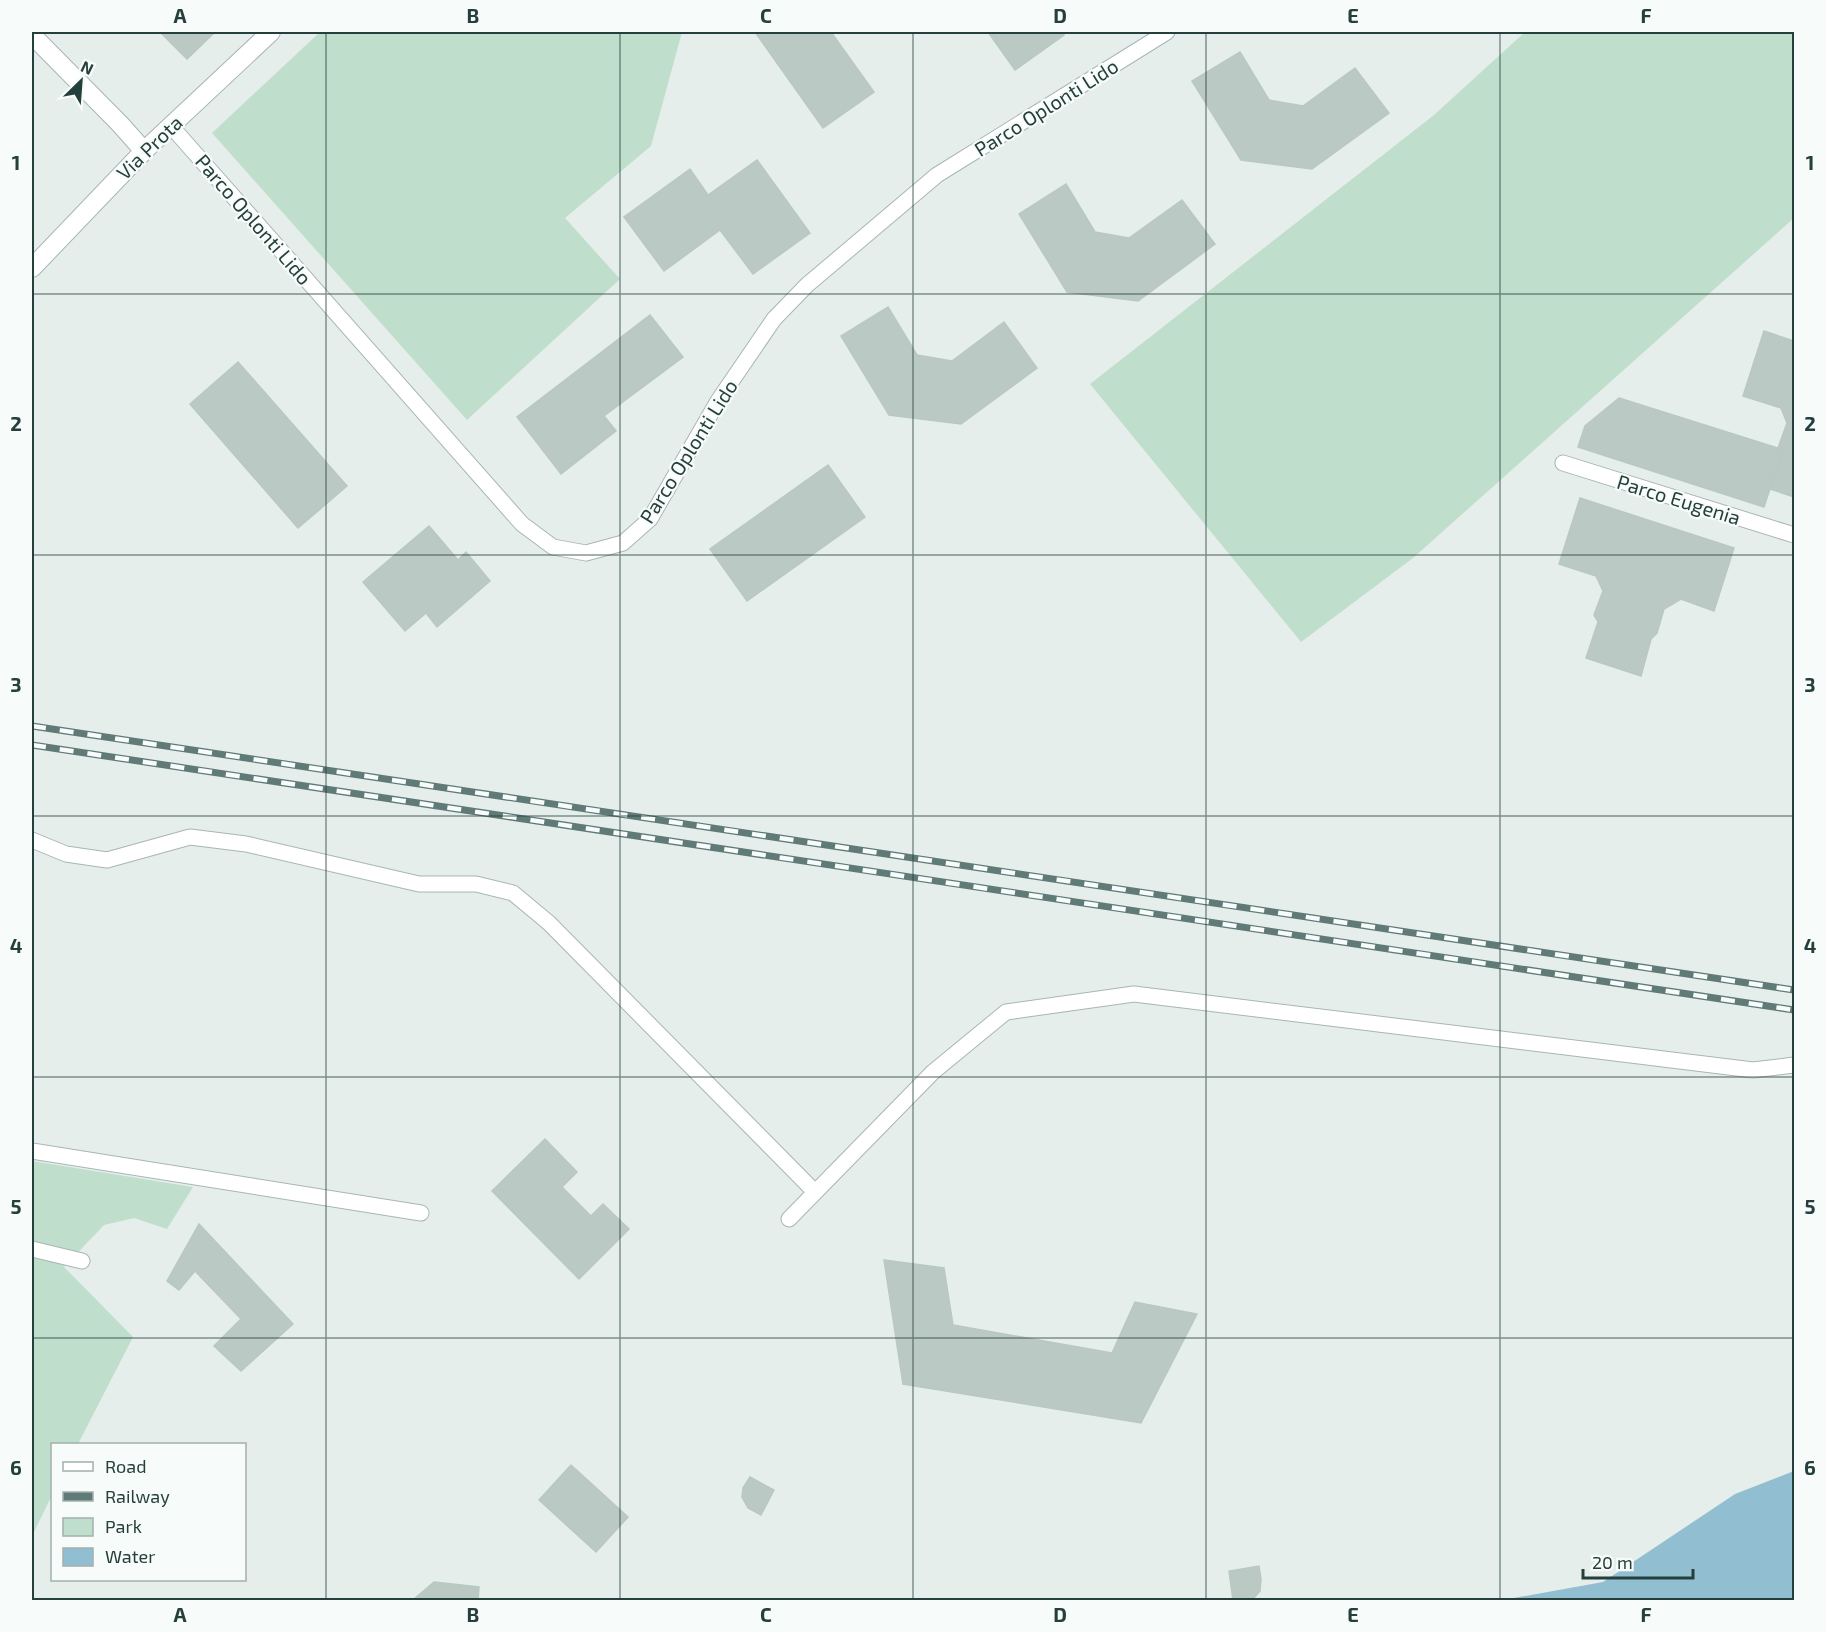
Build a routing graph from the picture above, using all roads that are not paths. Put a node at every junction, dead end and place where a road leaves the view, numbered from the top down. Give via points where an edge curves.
1 (271, 32) edge
2 (1167, 32) edge
3 (32, 35) edge
4 (171, 126) junction
5 (144, 151) junction
6 (32, 268) edge
7 (1563, 463) dead end
8 (1794, 535) edge
9 (32, 840) edge
10 (1794, 1065) edge
11 (32, 1151) edge
12 (815, 1192) junction
13 (421, 1213) dead end
14 (789, 1219) dead end
15 (32, 1249) edge
16 (82, 1261) dead end

1 - 4 street, Via Prota
2 - 4 lane, Parco Oplonti Lido via 937,175 807,285 774,319 718,401 650,519 623,543 586,553 553,547 522,524
3 - 5 street
4 - 5 street, Via Prota
5 - 6 street, Via Prota
7 - 8 lane, Parco Eugenia
9 - 12 lane via 66,854 107,860 190,837 246,844 419,884 476,884 513,893 549,923
10 - 12 lane via 1753,1070 1134,994 1006,1012 933,1072
11 - 13 lane
12 - 14 lane
15 - 16 lane

